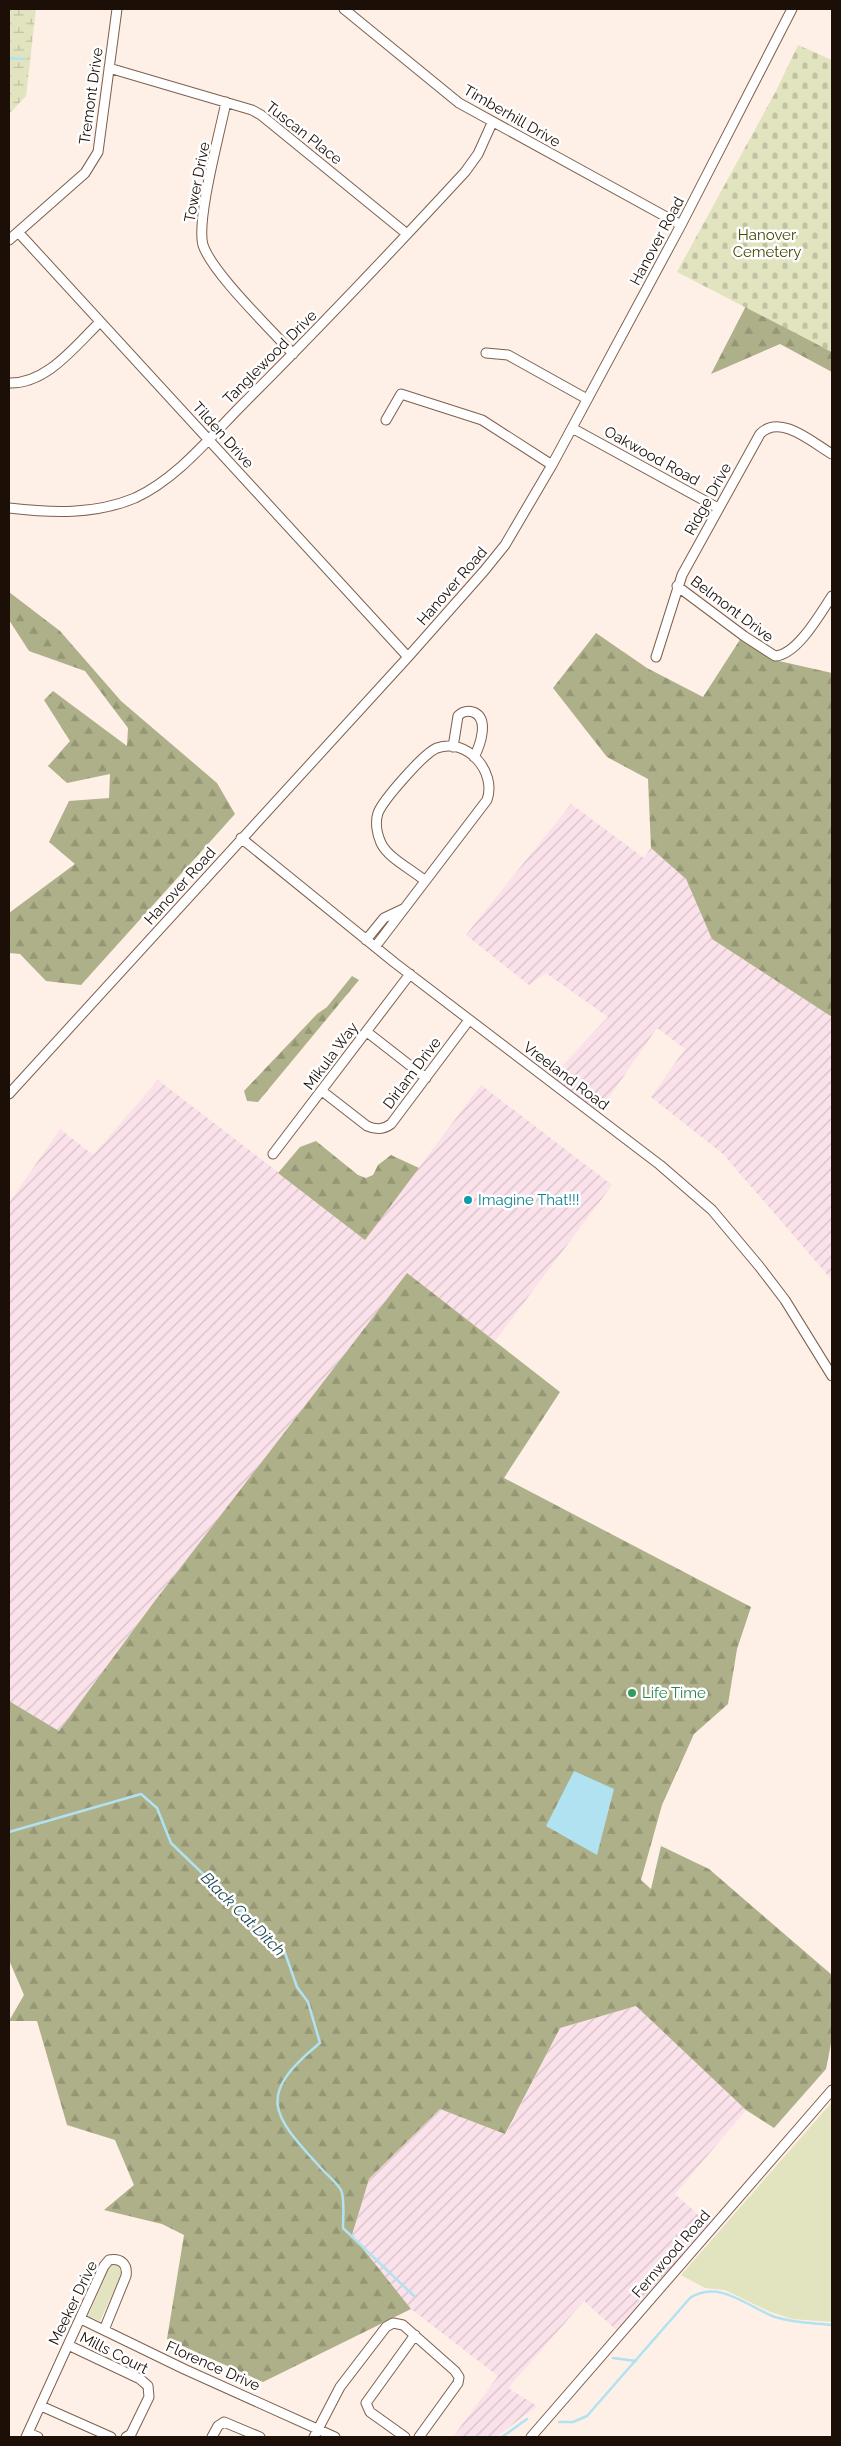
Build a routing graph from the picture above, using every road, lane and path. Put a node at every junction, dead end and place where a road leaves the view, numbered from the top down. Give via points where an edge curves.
1 (117, 9) edge
2 (344, 9) edge
3 (792, 9) edge
4 (109, 68) junction
5 (226, 102) junction
6 (492, 123) junction
7 (681, 225) junction
8 (18, 232) junction
9 (407, 234) junction
10 (9, 240) edge
11 (100, 322) junction
12 (486, 353) dead end
13 (293, 354) junction
14 (9, 383) edge
15 (587, 399) junction
16 (386, 420) dead end
17 (572, 428) junction
18 (208, 439) junction
19 (832, 454) edge
20 (552, 465) junction
21 (9, 508) edge
22 (718, 508) junction
23 (677, 586) junction
24 (832, 596) edge
25 (408, 656) junction
26 (656, 657) dead end
27 (453, 747) junction
28 (474, 757) junction
29 (241, 838) junction
30 (424, 880) junction
31 (403, 909) junction
32 (366, 940) junction
33 (375, 947) junction
34 (410, 974) junction
35 (469, 1020) junction
36 (367, 1032) junction
37 (426, 1078) junction
38 (322, 1091) junction
39 (9, 1094) edge
40 (273, 1154) dead end
41 (832, 1376) edge
42 (832, 2090) edge
43 (81, 2319) junction
44 (104, 2330) junction
45 (415, 2335) junction
46 (68, 2345) junction
47 (41, 2406) junction
48 (316, 2433) edge
49 (27, 2435) edge
50 (38, 2437) edge
51 (111, 2437) edge
52 (126, 2437) edge
53 (212, 2437) edge
54 (260, 2437) edge
55 (335, 2437) edge
56 (405, 2437) edge
57 (419, 2437) edge
58 (532, 2437) edge

1 - 4 street, Tremont Drive
2 - 6 street, Timberhill Drive via 458,103
3 - 7 street, Hanover Road
4 - 5 street, Tuscan Place
4 - 8 street, Tremont Drive via 100,143 92,163 85,173
5 - 9 street, Tuscan Place via 270,120
5 - 13 street, Tower Drive via 202,222 203,244 215,267
6 - 7 street, Timberhill Drive
6 - 9 street, Tanglewood Drive via 478,154 465,172
7 - 15 street, Hanover Road
8 - 10 street, Tremont Drive
8 - 11 street, Tilden Drive
9 - 13 street, Tanglewood Drive
11 - 14 street via 47,371 25,381
11 - 18 street, Tilden Drive
12 - 15 street via 508,355
13 - 18 street, Tanglewood Drive
15 - 17 street, Hanover Road
16 - 20 street via 401,394 482,420
17 - 20 street, Hanover Road
17 - 22 street, Oakwood Road
18 - 21 street, Tanglewood Drive via 171,476 117,505 69,512
18 - 25 street, Tilden Drive
19 - 22 street, Ridge Drive via 793,431 769,427 756,440
20 - 25 street, Hanover Road via 505,545
22 - 23 street, Ridge Drive
23 - 24 street, Belmont Drive via 775,656 792,650
23 - 26 street, Ridge Drive
25 - 29 street, Hanover Road
27 - 28 street
27 - 28 street via 458,716 473,712 480,717 482,724 481,740
27 - 30 street via 437,748 431,752 386,800 378,814 378,834 385,850
28 - 30 street via 488,776 487,800
29 - 32 street, Vreeland Road
29 - 39 street, Hanover Road
30 - 31 street
31 - 32 street via 384,918
31 - 33 street
32 - 33 street, Vreeland Road
33 - 34 street, Vreeland Road
34 - 35 street, Vreeland Road
34 - 36 street, Mikula Way
35 - 37 street, Dirlam Drive
35 - 41 street, Vreeland Road via 660,1165 712,1210 785,1300
36 - 37 street
36 - 38 street, Mikula Way
37 - 38 street, Dirlam Drive via 391,1124 379,1129 367,1126
38 - 40 street, Mikula Way
42 - 58 street, Fernwood Road
43 - 44 street, Florence Drive
43 - 44 street, Meeker Drive via 104,2266 109,2260 116,2259 124,2263 126,2276
43 - 46 street, Meeker Drive
44 - 48 street, Florence Drive
45 - 48 street via 403,2325 394,2323 386,2327 340,2387
45 - 56 street via 366,2403 370,2412
45 - 57 street via 458,2377 458,2383
46 - 47 street, Meeker Drive
46 - 52 street, Mills Court via 140,2379 148,2386 149,2396 131,2434
47 - 49 street, Meeker Drive
47 - 51 street
48 - 55 street, Florence Drive
49 - 50 street
53 - 54 street via 224,2422

